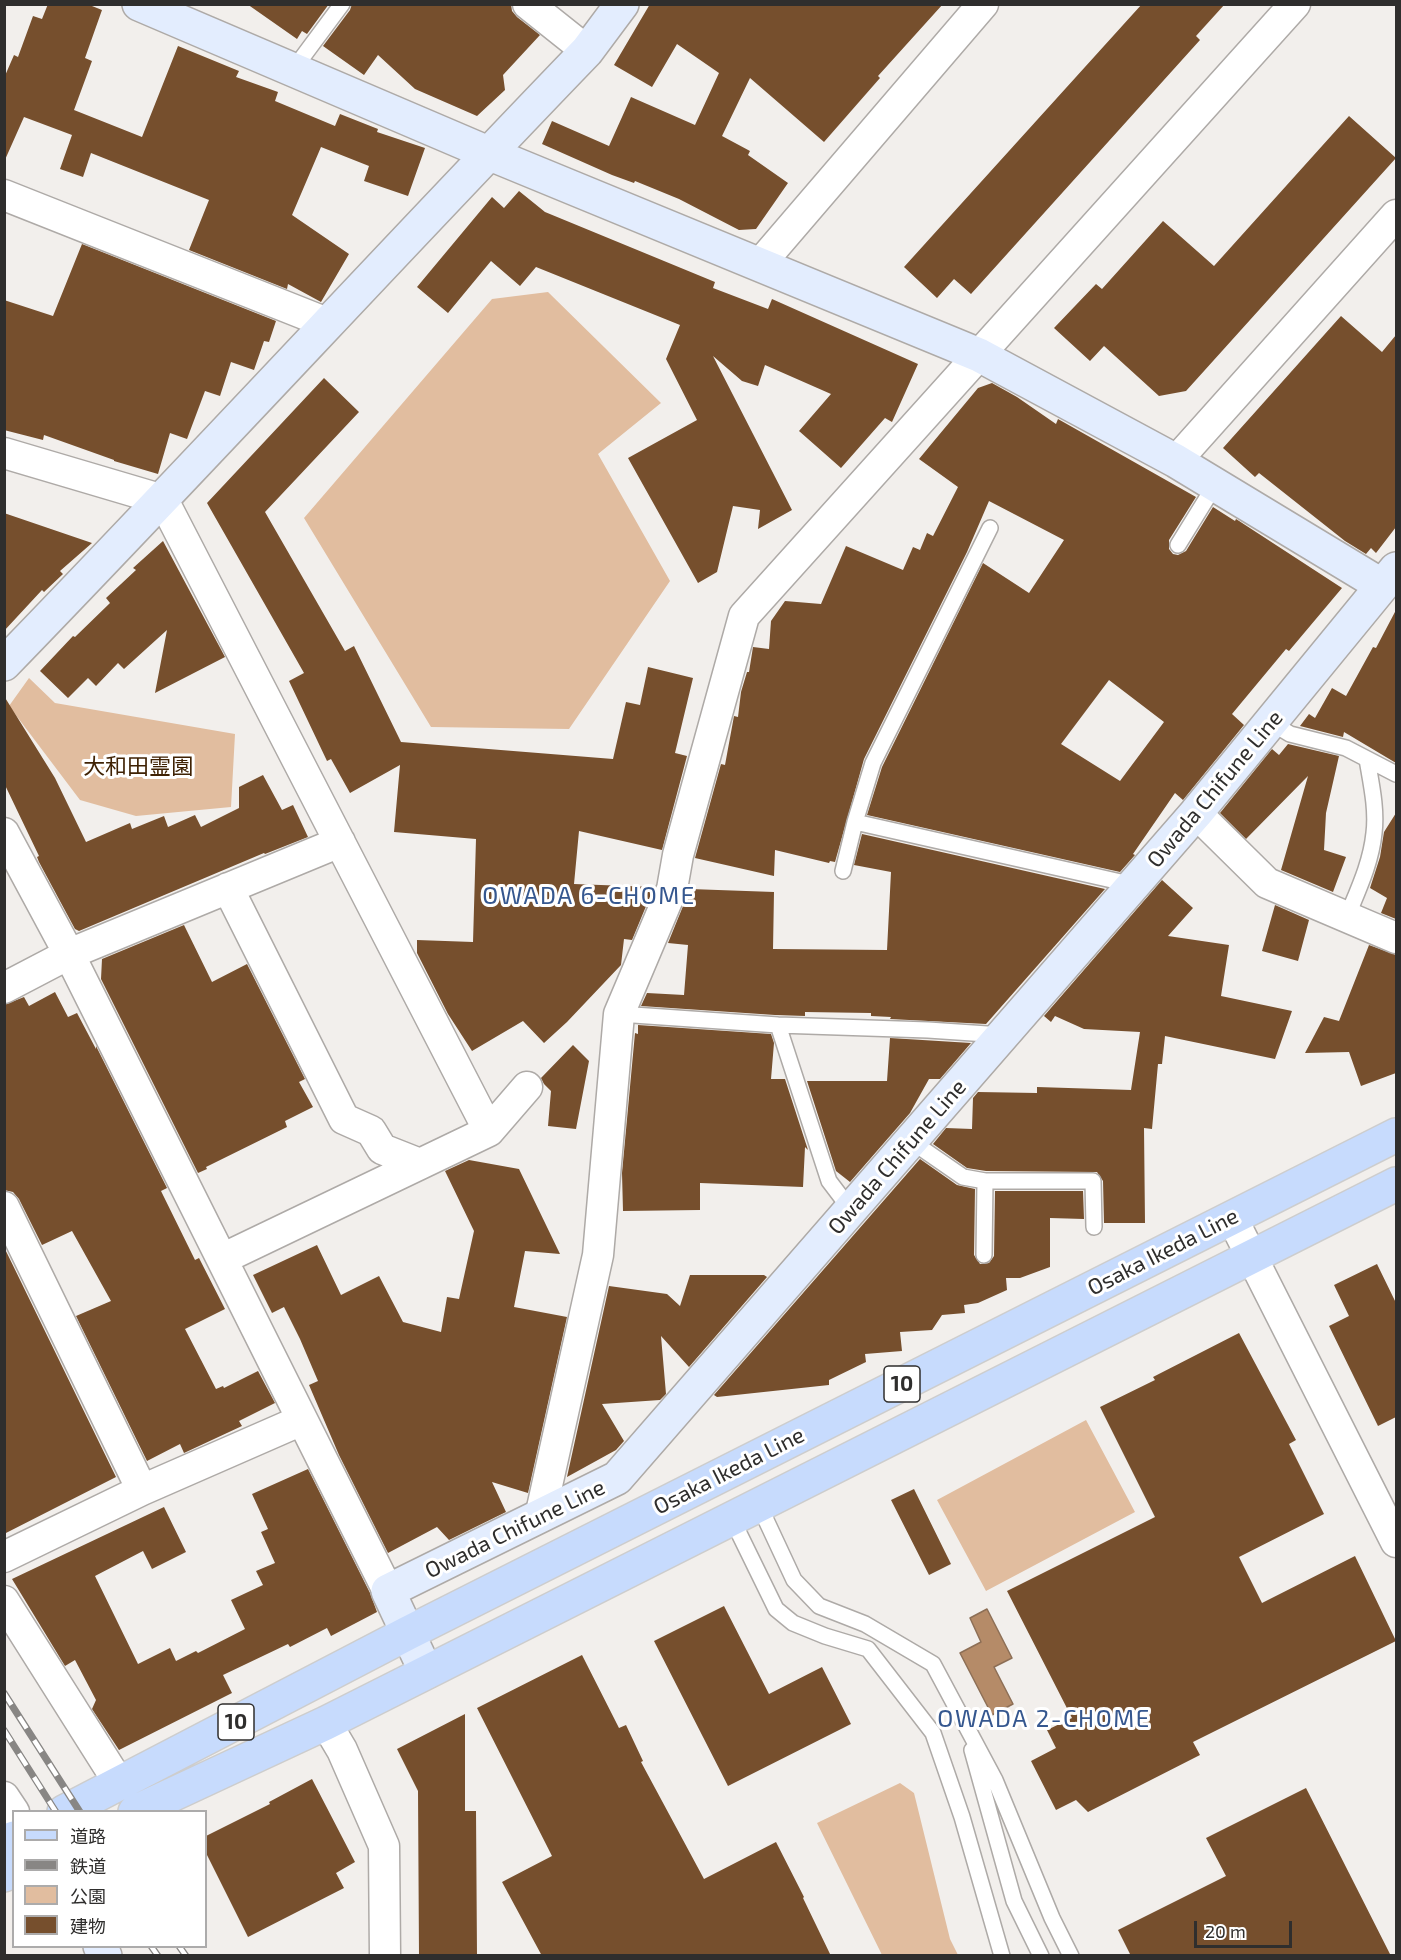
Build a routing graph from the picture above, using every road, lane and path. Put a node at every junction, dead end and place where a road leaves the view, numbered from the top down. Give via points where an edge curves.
1 (139, 4) edge
2 (342, 4) edge
3 (528, 4) edge
4 (622, 4) edge
5 (983, 4) edge
6 (1295, 4) edge
7 (587, 51) junction
8 (292, 69) junction
9 (488, 153) junction
10 (4, 195) edge
11 (1396, 215) edge
12 (759, 264) junction
13 (327, 323) junction
14 (980, 355) junction
15 (4, 453) edge
16 (1176, 461) junction
17 (1215, 485) junction
18 (163, 500) junction
19 (990, 528) dead end
20 (1178, 545) dead end
21 (1391, 583) edge
22 (4, 664) edge
23 (1270, 722) junction
24 (1367, 759) junction
25 (1396, 774) edge
26 (1196, 813) junction
27 (855, 822) junction
28 (4, 833) edge
29 (340, 842) junction
30 (843, 871) dead end
31 (1134, 885) junction
32 (228, 888) junction
33 (1347, 917) junction
34 (1396, 938) edge
35 (69, 954) junction
36 (4, 988) edge
37 (619, 1014) junction
38 (778, 1025) junction
39 (1004, 1035) junction
40 (527, 1087) dead end
41 (489, 1131) junction
42 (1396, 1135) edge
43 (911, 1141) junction
44 (420, 1164) junction
45 (985, 1181) junction
46 (1396, 1184) edge
47 (4, 1207) edge
48 (851, 1210) junction
49 (1232, 1218) junction
50 (1094, 1227) dead end
51 (984, 1256) dead end
52 (1252, 1257) junction
53 (222, 1259) junction
54 (302, 1420) junction
55 (142, 1490) junction
56 (745, 1512) junction
57 (540, 1517) junction
58 (1396, 1542) edge
59 (4, 1557) edge
60 (388, 1591) junction
61 (4, 1601) edge
62 (408, 1633) junction
63 (426, 1672) junction
64 (964, 1721) junction
65 (326, 1723) junction
66 (119, 1783) junction
67 (4, 1797) edge
68 (13, 1810) edge
69 (68, 1810) edge
70 (139, 1810) edge
71 (385, 1956) edge
72 (1002, 1956) edge
73 (1041, 1956) edge
74 (1071, 1956) edge

1 - 8 street
2 - 8 lane
3 - 7 street
4 - 7 street
5 - 12 street
6 - 14 street
7 - 9 street
8 - 9 street
9 - 12 street
9 - 13 street
10 - 13 street
11 - 16 street
12 - 14 street
13 - 18 street
14 - 16 street
14 - 37 street via 744,616 678,855 672,890
15 - 18 street
16 - 17 street
17 - 20 lane
17 - 21 street
18 - 22 street
18 - 29 street
19 - 27 lane via 873,763
21 - 23 street, Owada Chifune Line
23 - 24 lane via 1290,734 1346,748
23 - 26 street, Owada Chifune Line
24 - 25 lane
24 - 33 lane via 1375,831 1369,860
26 - 31 street, Owada Chifune Line
26 - 33 street via 1267,884
27 - 30 lane
27 - 31 lane
28 - 35 street
29 - 32 street
29 - 41 street
31 - 39 street, Owada Chifune Line
32 - 35 street
32 - 44 street via 344,1119 371,1131 382,1149
33 - 34 street
35 - 36 street
35 - 53 street
37 - 38 lane
37 - 57 street via 598,1255
38 - 39 lane
38 - 48 lane via 829,1181
39 - 43 street, Owada Chifune Line
40 - 41 street
41 - 44 street
42 - 49 main road, Osaka Ikeda Line / 10
43 - 45 lane via 963,1177
43 - 48 street, Owada Chifune Line
44 - 53 street
45 - 50 lane via 1093,1181
45 - 51 lane
46 - 52 main road, Osaka Ikeda Line / 10
47 - 55 street
48 - 57 street, Owada Chifune Line via 617,1478
49 - 52 street
49 - 62 main road, Osaka Ikeda Line / 10
52 - 56 main road, Osaka Ikeda Line / 10
52 - 58 street
53 - 54 street
54 - 55 street
54 - 60 street
55 - 59 street
56 - 63 main road, Osaka Ikeda Line / 10
56 - 64 lane via 794,1580 819,1606 865,1624 933,1664
56 - 72 lane via 776,1609 793,1623 868,1649 933,1732
57 - 60 street, Owada Chifune Line
60 - 62 street
61 - 66 street
62 - 63 street
62 - 66 main road, Osaka Ikeda Line / 10
63 - 65 main road, Osaka Ikeda Line / 10
64 - 73 lane via 1014,1901
64 - 74 lane via 995,1780
65 - 70 main road, Osaka Ikeda Line / 10
65 - 71 street via 384,1846
66 - 69 main road, Osaka Ikeda Line / 10
67 - 68 street

